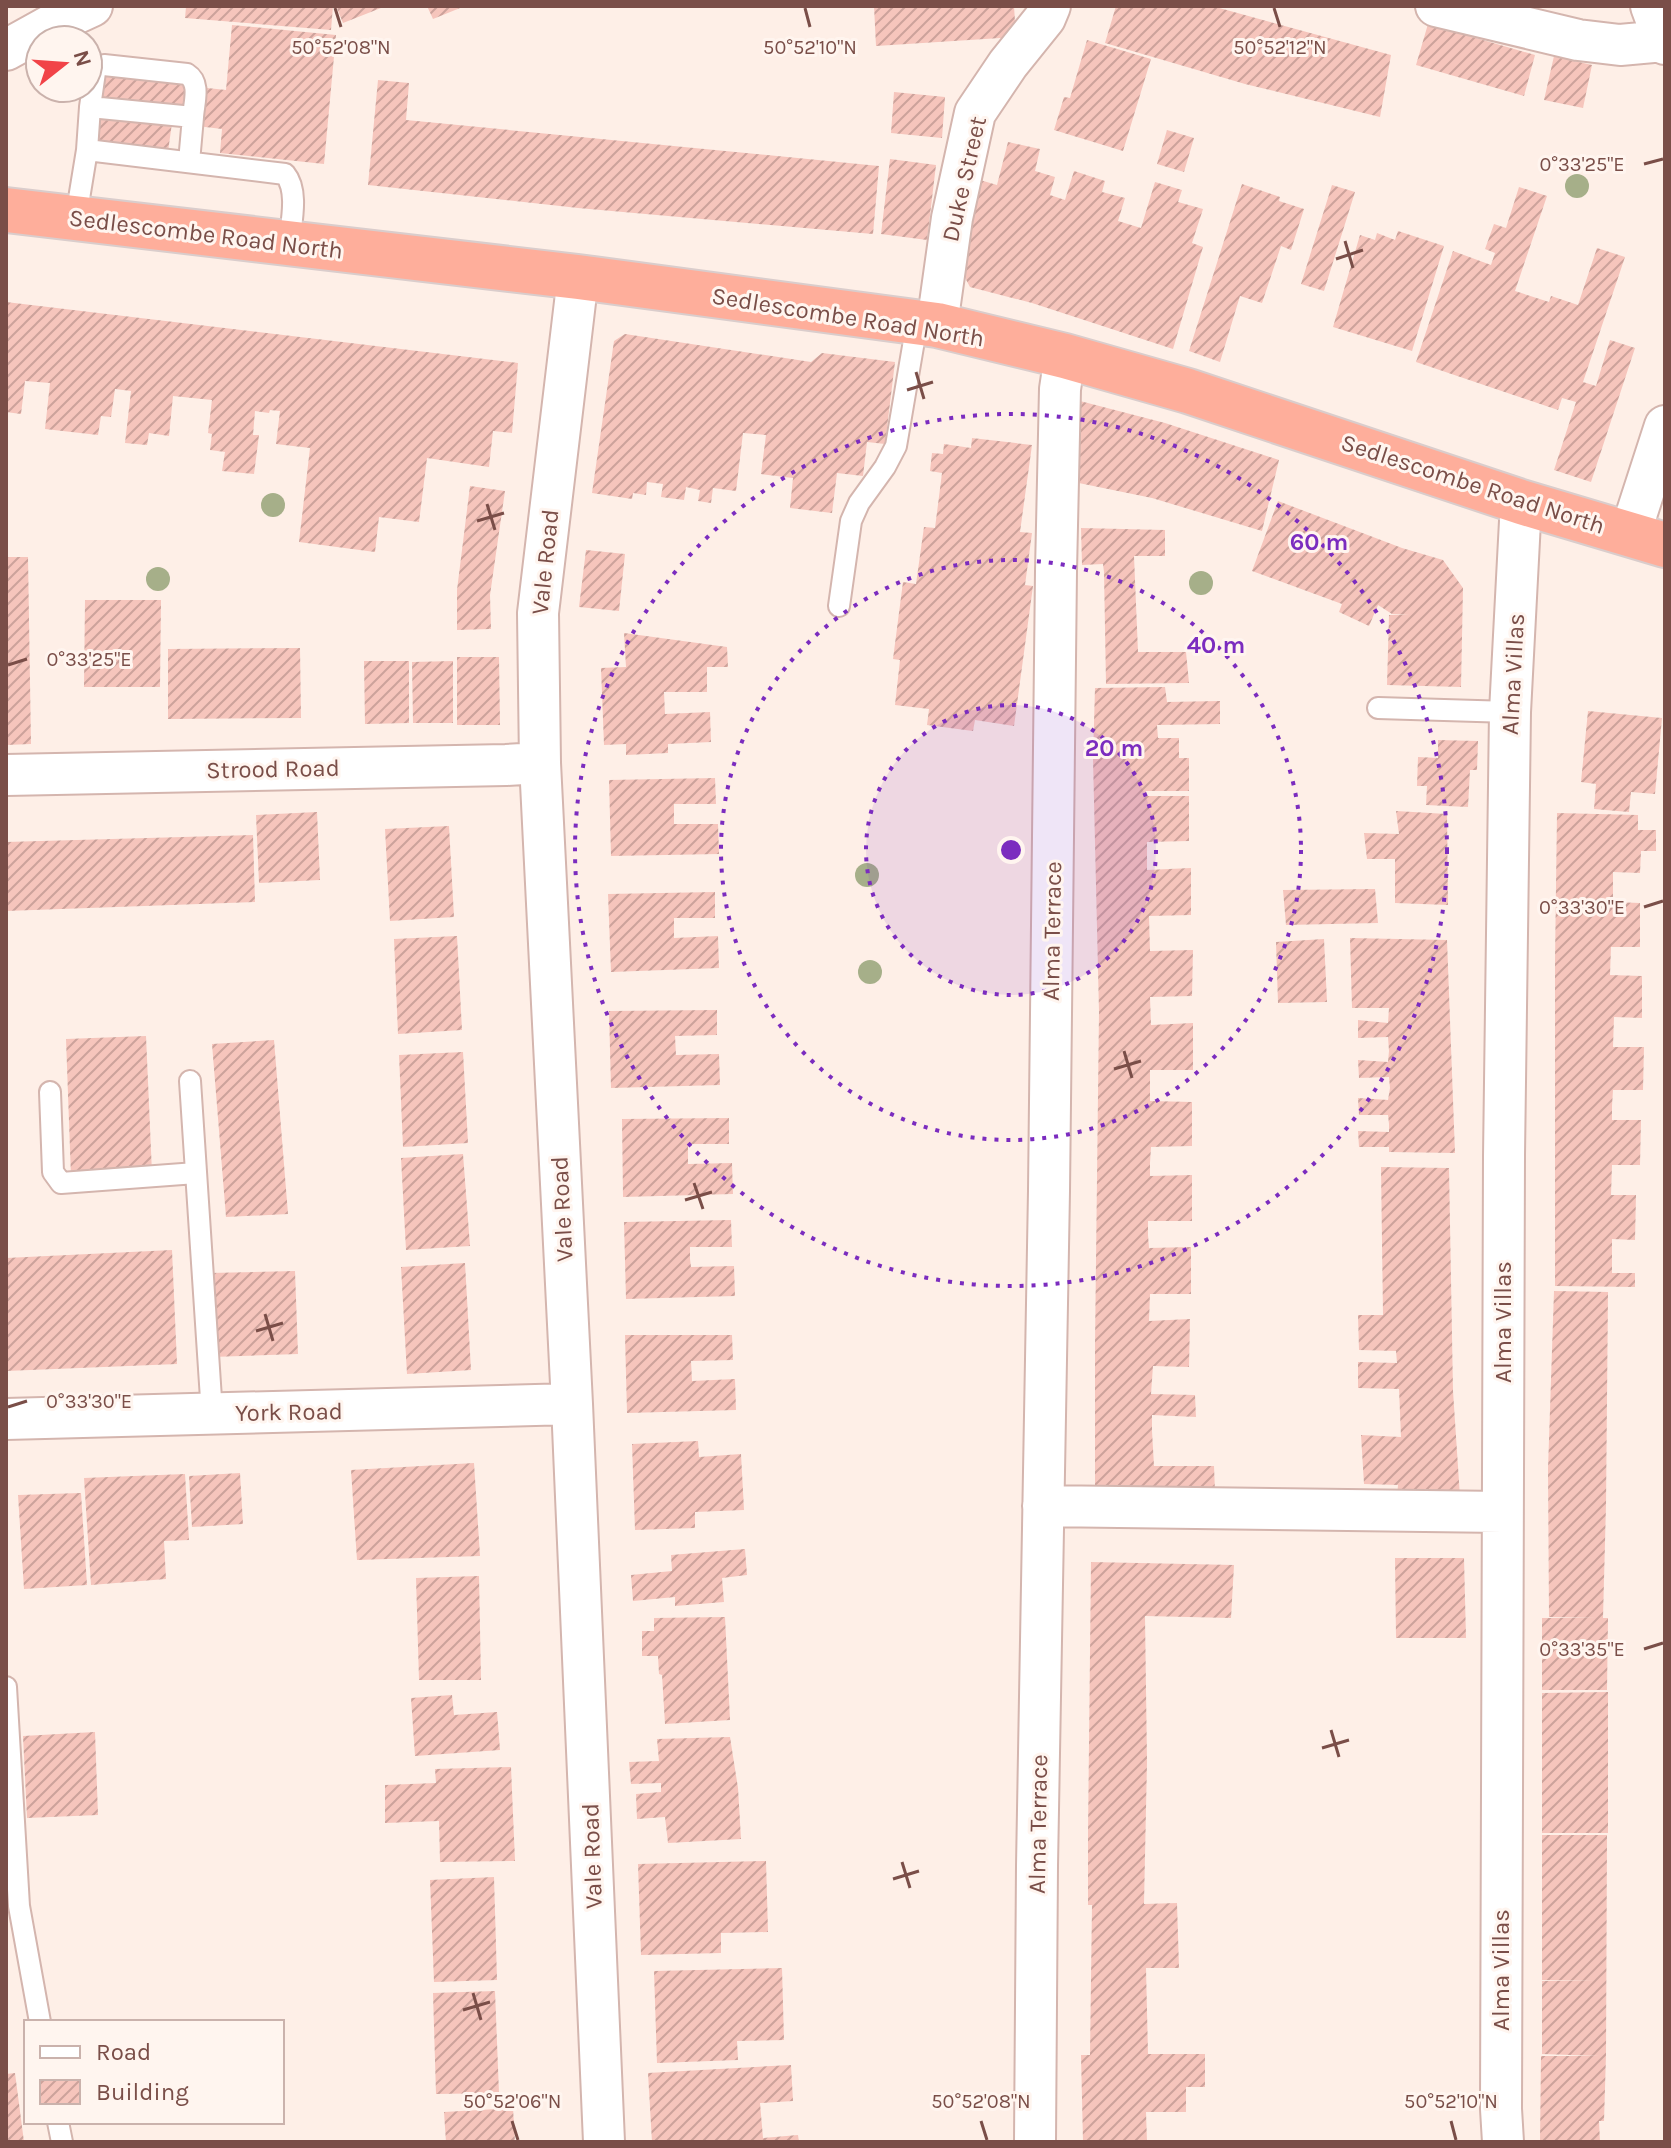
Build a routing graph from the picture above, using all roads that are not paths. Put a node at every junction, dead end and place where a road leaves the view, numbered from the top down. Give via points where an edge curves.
1 (92, 6) edge
2 (1050, 6) edge
3 (1436, 6) edge
4 (1651, 6) edge
5 (1664, 43) edge
6 (6, 50) edge
7 (90, 107) junction
8 (193, 117) junction
9 (87, 150) junction
10 (189, 162) junction
11 (6, 210) edge
12 (76, 217) junction
13 (289, 244) junction
14 (578, 277) junction
15 (927, 324) junction
16 (1065, 356) junction
17 (1665, 426) edge
18 (1521, 502) junction
19 (1647, 539) edge
20 (839, 606) dead end
21 (1378, 708) dead end
22 (1510, 712) junction
23 (540, 763) junction
24 (6, 775) edge
25 (190, 1081) dead end
26 (50, 1092) dead end
27 (196, 1173) junction
28 (572, 1404) junction
29 (212, 1414) junction
30 (6, 1419) edge
31 (1043, 1506) junction
32 (1502, 1512) junction
33 (6, 1687) edge
34 (40, 2020) edge
35 (604, 2142) edge
36 (1035, 2142) edge
37 (1503, 2142) edge

1 - 6 street
2 - 15 street, Duke Street via 975,113
3 - 5 street via 1578,40
4 - 5 street
7 - 8 lane
7 - 8 lane via 95,72 104,65 187,74 195,83
7 - 9 lane
8 - 10 lane
9 - 10 lane
9 - 12 lane
10 - 13 lane via 285,174 292,193
11 - 12 highway, Sedlescombe Road North
12 - 13 highway, Sedlescombe Road North
13 - 14 highway, Sedlescombe Road North
14 - 15 highway, Sedlescombe Road North
14 - 23 street, Vale Road via 538,613
15 - 16 highway, Sedlescombe Road North
15 - 20 lane via 896,446 851,521
16 - 18 highway, Sedlescombe Road North via 1188,391
16 - 31 street, Alma Terrace via 1056,571
17 - 19 street
18 - 19 highway, Sedlescombe Road North
18 - 22 street, Alma Villas
21 - 22 lane
22 - 32 street, Alma Villas
23 - 24 street, Strood Road
23 - 28 street, Vale Road
25 - 27 lane
26 - 27 lane via 53,1172 61,1183
27 - 29 lane
28 - 29 street, York Road
28 - 35 street, Vale Road
29 - 30 street, York Road
31 - 32 street
31 - 36 street, Alma Terrace
32 - 37 street, Alma Villas
33 - 34 lane via 19,1906

